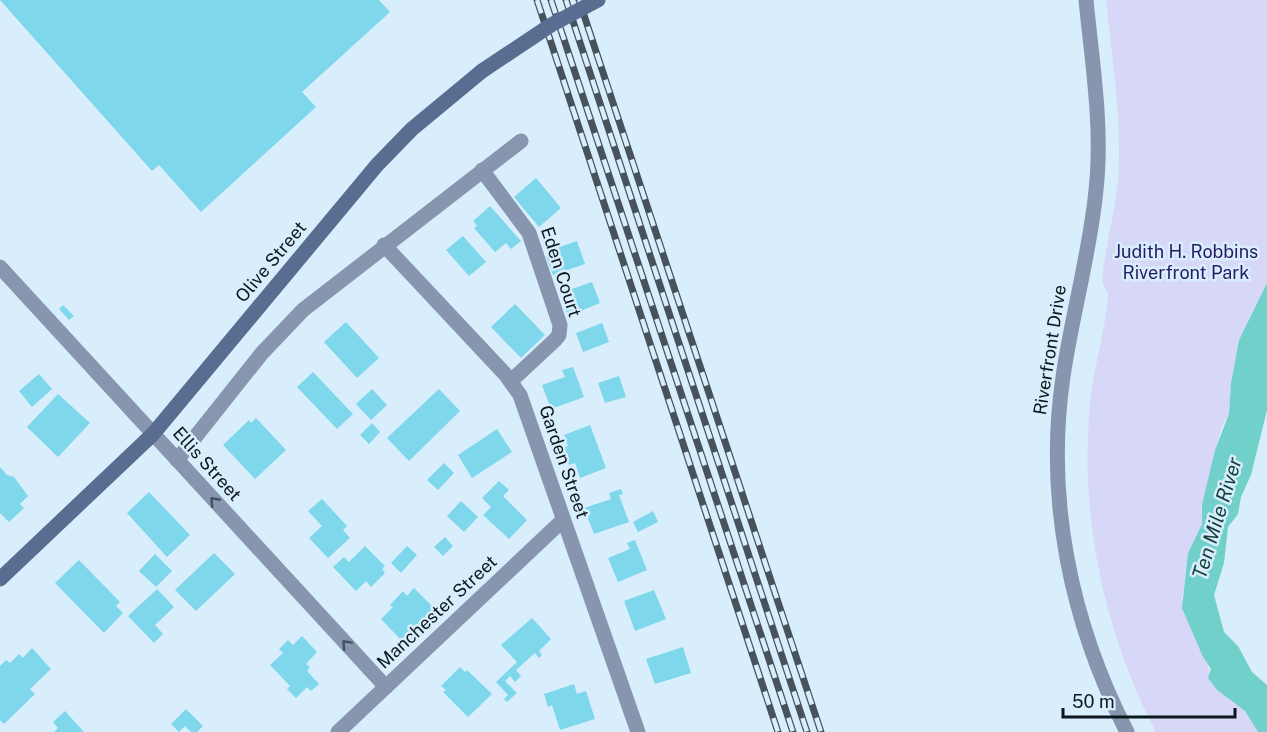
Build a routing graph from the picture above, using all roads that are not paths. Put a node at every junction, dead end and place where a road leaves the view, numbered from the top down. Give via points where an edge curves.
1 (598, 0) edge
2 (1086, 0) edge
3 (521, 141) dead end
4 (482, 171) junction
5 (384, 245) junction
6 (0, 267) edge
7 (511, 381) junction
8 (153, 434) junction
9 (177, 460) junction
10 (563, 520) junction
11 (0, 579) edge
12 (386, 687) junction
13 (338, 732) edge
14 (638, 732) edge
15 (1127, 732) edge

1 - 8 main road, Olive Street, bridge via 551,25 482,71 412,129 377,165
2 - 15 street, Riverfront Drive via 1098,172 1062,380 1058,482 1065,550 1079,613
3 - 4 street
4 - 5 street
4 - 7 street, Eden Court via 529,233 560,324 555,340
5 - 7 street, Garden Street
5 - 9 street via 284,330
6 - 8 street, Ellis Street
7 - 10 street, Garden Street via 520,395
8 - 9 street, Ellis Street
8 - 11 main road, Olive Street
12 -> 9 street, Ellis Street
10 - 12 street, Manchester Street
10 - 14 street, Garden Street
12 - 13 street, Manchester Street

